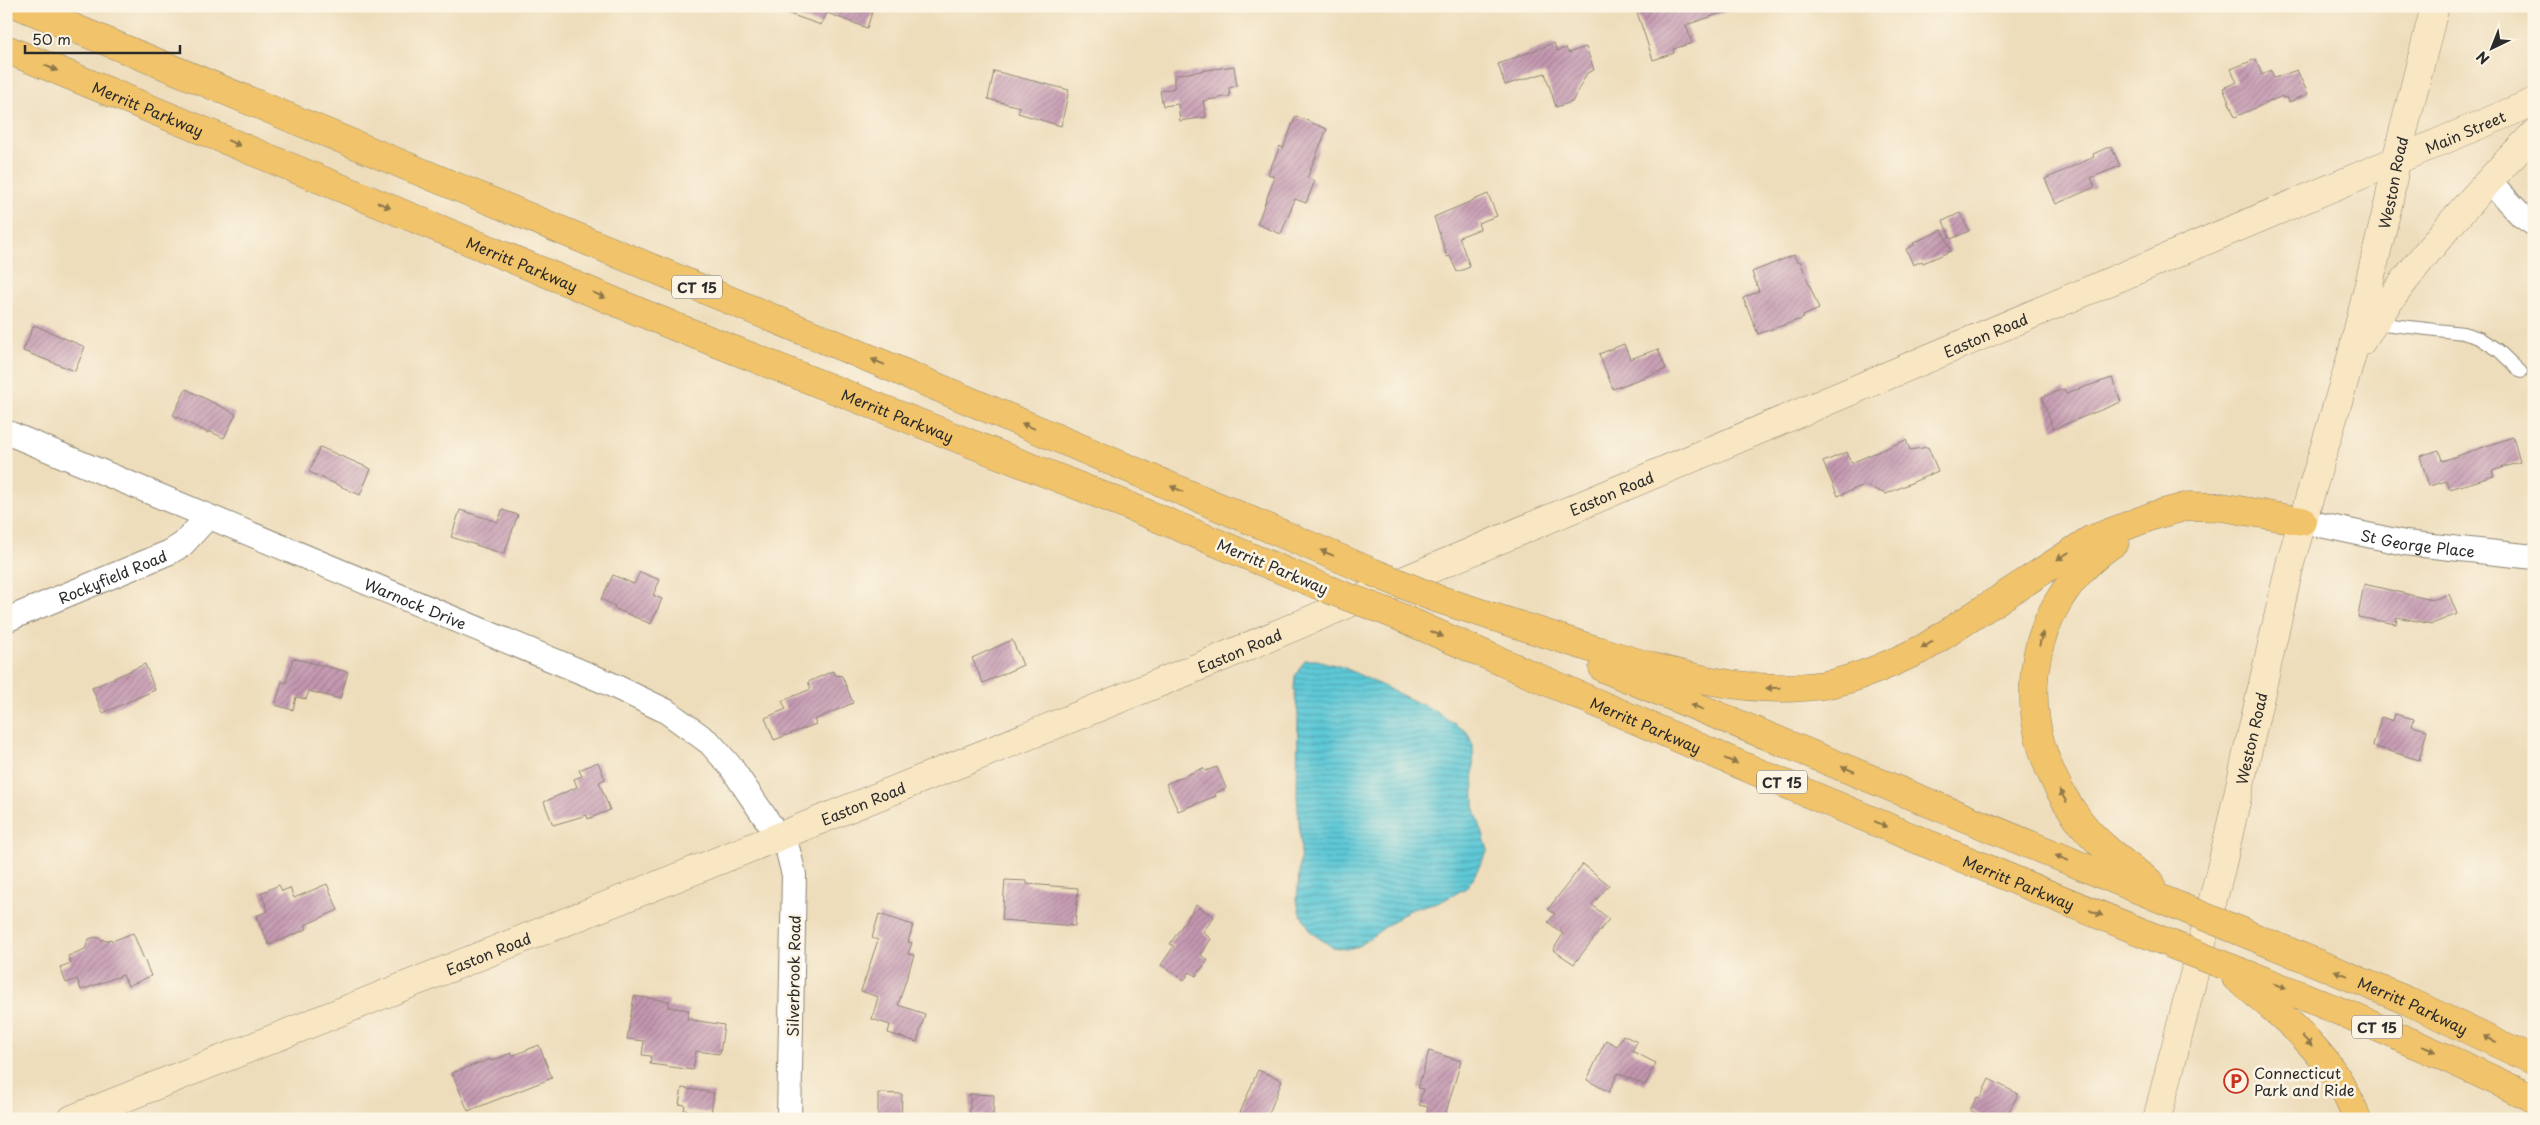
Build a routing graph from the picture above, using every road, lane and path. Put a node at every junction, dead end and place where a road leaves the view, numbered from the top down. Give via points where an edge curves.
1 (21, 6) edge
2 (2435, 6) edge
3 (6, 49) edge
4 (2534, 102) edge
5 (2534, 134) edge
6 (2396, 160) junction
7 (2488, 180) junction
8 (2534, 224) edge
9 (2374, 323) junction
10 (2351, 358) junction
11 (2521, 372) dead end
12 (6, 432) edge
13 (2155, 515) junction
14 (207, 518) junction
15 (2302, 521) junction
16 (2534, 556) edge
17 (1435, 598) junction
18 (6, 620) edge
19 (778, 837) junction
20 (2188, 910) junction
21 (2218, 963) junction
22 (2534, 1061) edge
23 (2534, 1100) edge
24 (72, 1119) edge
25 (789, 1119) edge
26 (2157, 1119) edge
27 (2357, 1119) edge

17 -> 1 highway, Merritt Parkway / CT 15, bridge
2 - 6 main road, Weston Road
3 -> 21 highway, Merritt Parkway / CT 15, bridge via 676,327 1393,614 1678,738
4 - 6 main road, Main Street
5 - 7 main road, Weston Road
6 - 10 main road, Weston Road
6 - 19 main road, Easton Road via 1218,659
7 - 8 street via 2522,216
7 - 9 main road, Weston Road via 2430,246
9 - 10 main road, Weston Road
9 - 11 lane via 2463,333 2479,338 2498,350
10 - 15 main road, Weston Road
12 - 14 street, Warnock Drive
13 - 15 highway via 2189,506 2222,506
13 -> 17 highway via 2090,540 1924,648 1875,670 1826,684 1761,689 1708,682
20 -> 13 highway via 2119,860 2080,820 2058,787 2044,750 2033,690 2035,663 2044,627 2061,595 2090,561
14 - 18 street, Rockyfield Road via 183,544 170,552
14 - 19 street, Warnock Drive via 538,653 666,711 699,733 721,755
15 - 16 street, St George Place via 2405,543
15 - 26 main road, Weston Road via 2222,864
20 -> 17 highway, Merritt Parkway / CT 15
19 - 24 main road, Easton Road
19 - 25 street, Silverbrook Road via 788,851 794,875
22 -> 20 highway, Merritt Parkway / CT 15, bridge via 2408,1001
21 -> 23 highway, Merritt Parkway / CT 15 via 2444,1056
21 -> 27 highway via 2268,1003 2318,1052 2353,1105

